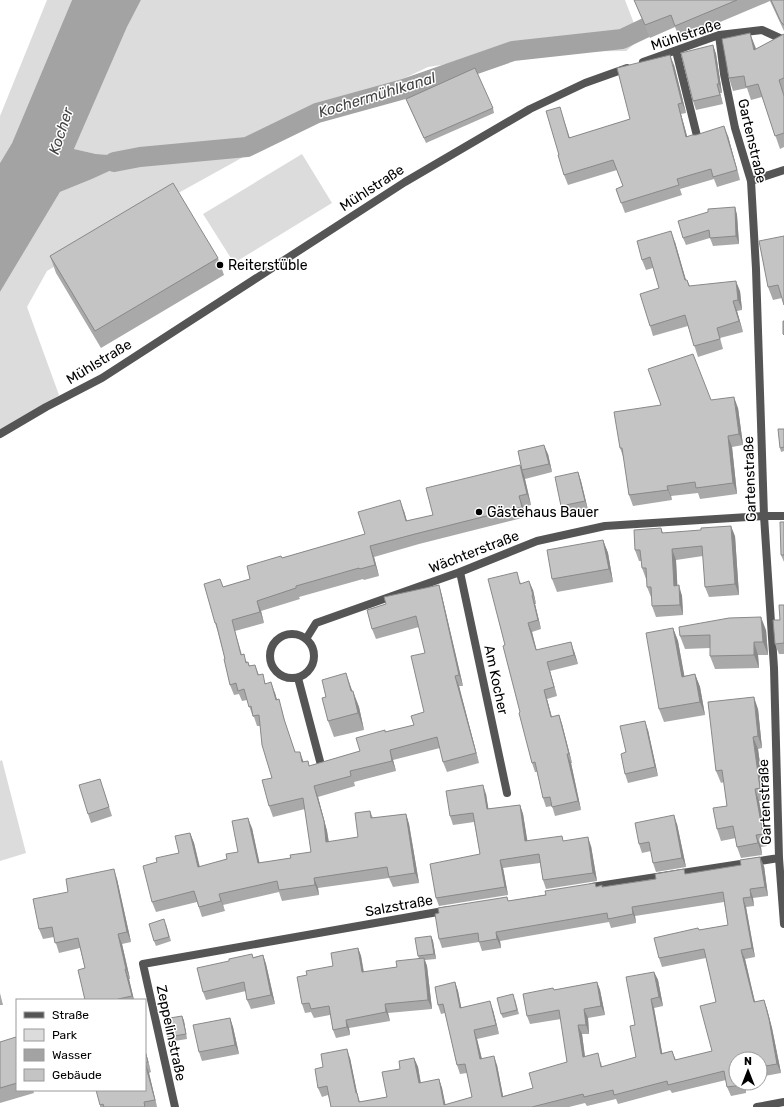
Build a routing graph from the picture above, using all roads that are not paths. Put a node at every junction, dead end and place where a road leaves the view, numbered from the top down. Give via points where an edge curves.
1 (719, 35) junction
2 (784, 40) edge
3 (676, 51) junction
4 (713, 135) edge
5 (784, 170) edge
6 (751, 181) junction
7 (0, 434) edge
8 (764, 516) junction
9 (784, 516) edge
10 (460, 572) junction
11 (306, 639) junction
12 (298, 678) junction
13 (321, 764) edge
14 (507, 793) dead end
15 (779, 858) junction
16 (583, 889) edge
17 (457, 909) edge
18 (784, 924) edge
19 (143, 964) joint
20 (784, 1102) edge
21 (174, 1107) edge
22 (757, 1107) edge

1 - 2 street, Mühlstraße via 762,30
1 - 3 street, Mühlstraße
1 - 6 street, Gartenstraße via 731,129
3 - 4 street via 698,140
3 - 7 street, Mühlstraße via 585,83 530,108 405,182 102,378
5 - 6 street
6 - 8 street, Gartenstraße
8 - 9 street, Wächterstraße
8 - 10 street, Wächterstraße via 605,526 537,541
8 - 15 street, Gartenstraße via 774,668
10 - 11 street, Wächterstraße via 316,624
10 - 14 street, Am Kocher
11 - 12 street via 312,648 314,662 308,672
11 - 12 street via 291,634 279,639 272,647 270,660 276,671 286,678
12 - 13 street
15 - 16 street
15 - 18 street, Gartenstraße
17 - 19 street, Salzstraße
19 - 21 street, Zeppelinstraße
20 - 22 street

